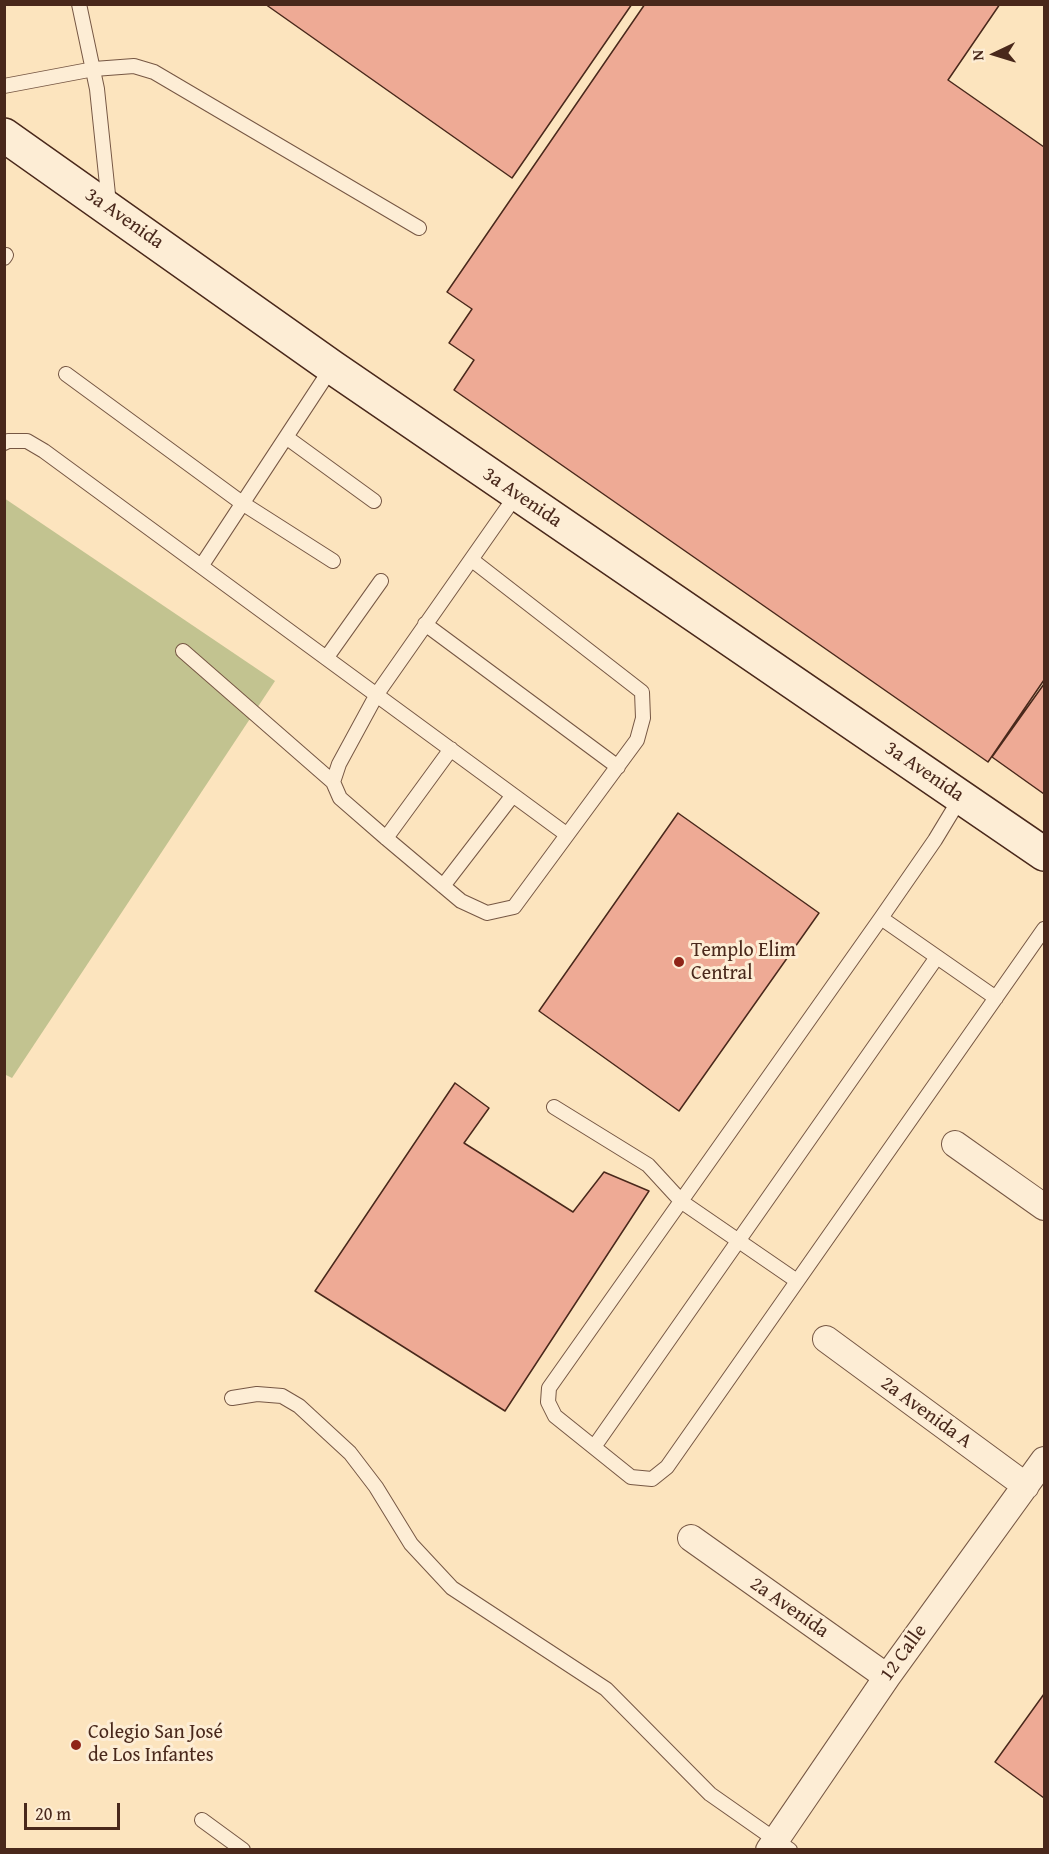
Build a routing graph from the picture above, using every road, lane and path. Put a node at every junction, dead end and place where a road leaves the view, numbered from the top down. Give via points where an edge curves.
1 (79, 4) edge
2 (94, 69) junction
3 (4, 86) edge
4 (4, 135) edge
5 (110, 209) junction
6 (419, 228) dead end
7 (332, 367) junction
8 (66, 374) dead end
9 (286, 437) junction
10 (4, 443) edge
11 (517, 494) junction
12 (374, 501) dead end
13 (242, 503) junction
14 (472, 560) junction
15 (333, 561) dead end
16 (202, 565) junction
17 (381, 581) dead end
18 (425, 624) junction
19 (183, 651) dead end
20 (327, 657) junction
21 (377, 694) junction
22 (451, 749) junction
23 (618, 767) junction
24 (333, 782) junction
25 (513, 795) junction
26 (961, 797) junction
27 (566, 834) junction
28 (386, 838) junction
29 (1044, 854) edge
30 (443, 886) junction
31 (881, 918) junction
32 (1044, 929) edge
33 (937, 957) junction
34 (996, 998) junction
35 (554, 1107) dead end
36 (955, 1144) dead end
37 (682, 1202) junction
38 (1044, 1207) edge
39 (738, 1241) junction
40 (797, 1281) junction
41 (826, 1339) dead end
42 (232, 1398) dead end
43 (594, 1447) junction
44 (1044, 1460) edge
45 (1026, 1486) junction
46 (691, 1538) dead end
47 (887, 1677) junction
48 (202, 1820) dead end
49 (778, 1846) edge
50 (243, 1850) edge

1 - 2 lane
2 - 3 lane
2 - 5 lane
2 - 6 lane via 134,66 154,72
4 - 5 main road, 3a Avenida
5 - 7 main road, 3a Avenida
7 - 9 lane
7 - 11 main road, 3a Avenida
8 - 13 lane
9 - 12 lane
9 - 13 lane
10 - 16 lane via 27,441 44,451
11 - 14 lane
11 - 26 main road, 3a Avenida
13 - 15 lane
13 - 16 lane
14 - 18 lane
14 - 23 lane via 642,692 643,718 637,740
16 - 20 lane
17 - 20 lane
18 - 21 lane
18 - 23 lane
19 - 24 lane
20 - 21 lane
21 - 22 lane
21 - 24 lane
22 - 25 lane
22 - 28 lane
23 - 27 lane
24 - 28 lane via 340,798
25 - 27 lane
25 - 30 lane
26 - 29 main road, 3a Avenida
26 - 31 lane
27 - 30 lane via 514,907 487,913 461,901
28 - 30 lane
31 - 33 lane
31 - 37 lane
32 - 34 lane
33 - 34 lane
33 - 39 lane
34 - 40 lane
35 - 37 lane via 648,1165
36 - 38 street
37 - 39 lane
37 - 43 lane via 549,1388 548,1402 555,1416
39 - 40 lane
39 - 43 lane
40 - 43 lane via 667,1467 652,1479 631,1477
41 - 45 street, 2a Avenida A
42 - 49 lane via 282,1396 299,1406 350,1453 411,1544 452,1588 606,1689 710,1794
44 - 45 street, 12 Calle
45 - 47 street, 12 Calle
46 - 47 street, 2a Avenida
47 - 49 street, 12 Calle
48 - 50 lane

